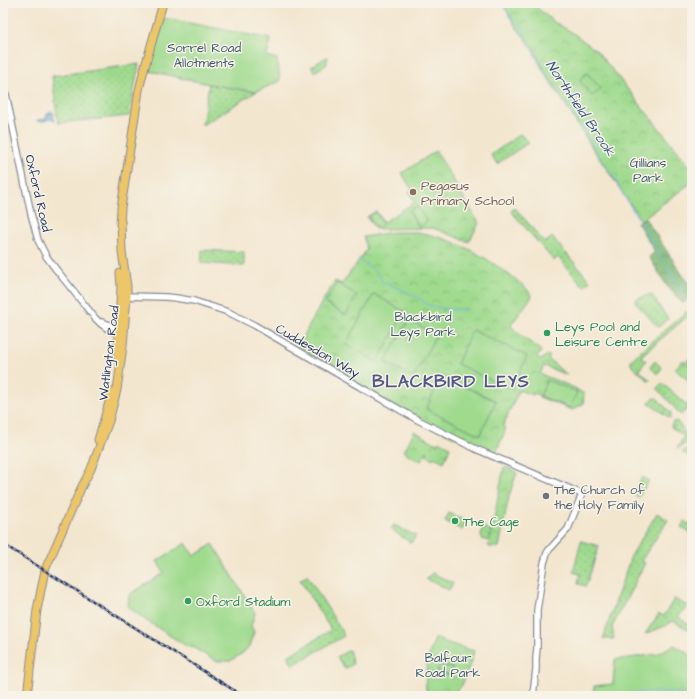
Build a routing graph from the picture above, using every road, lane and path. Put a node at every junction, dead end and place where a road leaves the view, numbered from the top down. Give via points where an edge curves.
1 (163, 3) edge
2 (3, 80) edge
3 (124, 296) junction
4 (121, 330) junction
5 (27, 696) edge
6 (533, 696) edge

1 - 3 main road, Watlington Road via 139,90 121,208 122,252 127,286
2 - 4 street, Oxford Road via 38,240 46,256 95,318
3 - 4 main road, Watlington Road
3 - 6 street, Cuddesdon Way via 176,298 228,312 418,420 476,449 582,494 568,529 549,550 544,563 537,610
4 - 5 main road, Watlington Road via 113,389 92,461 45,570 37,610

